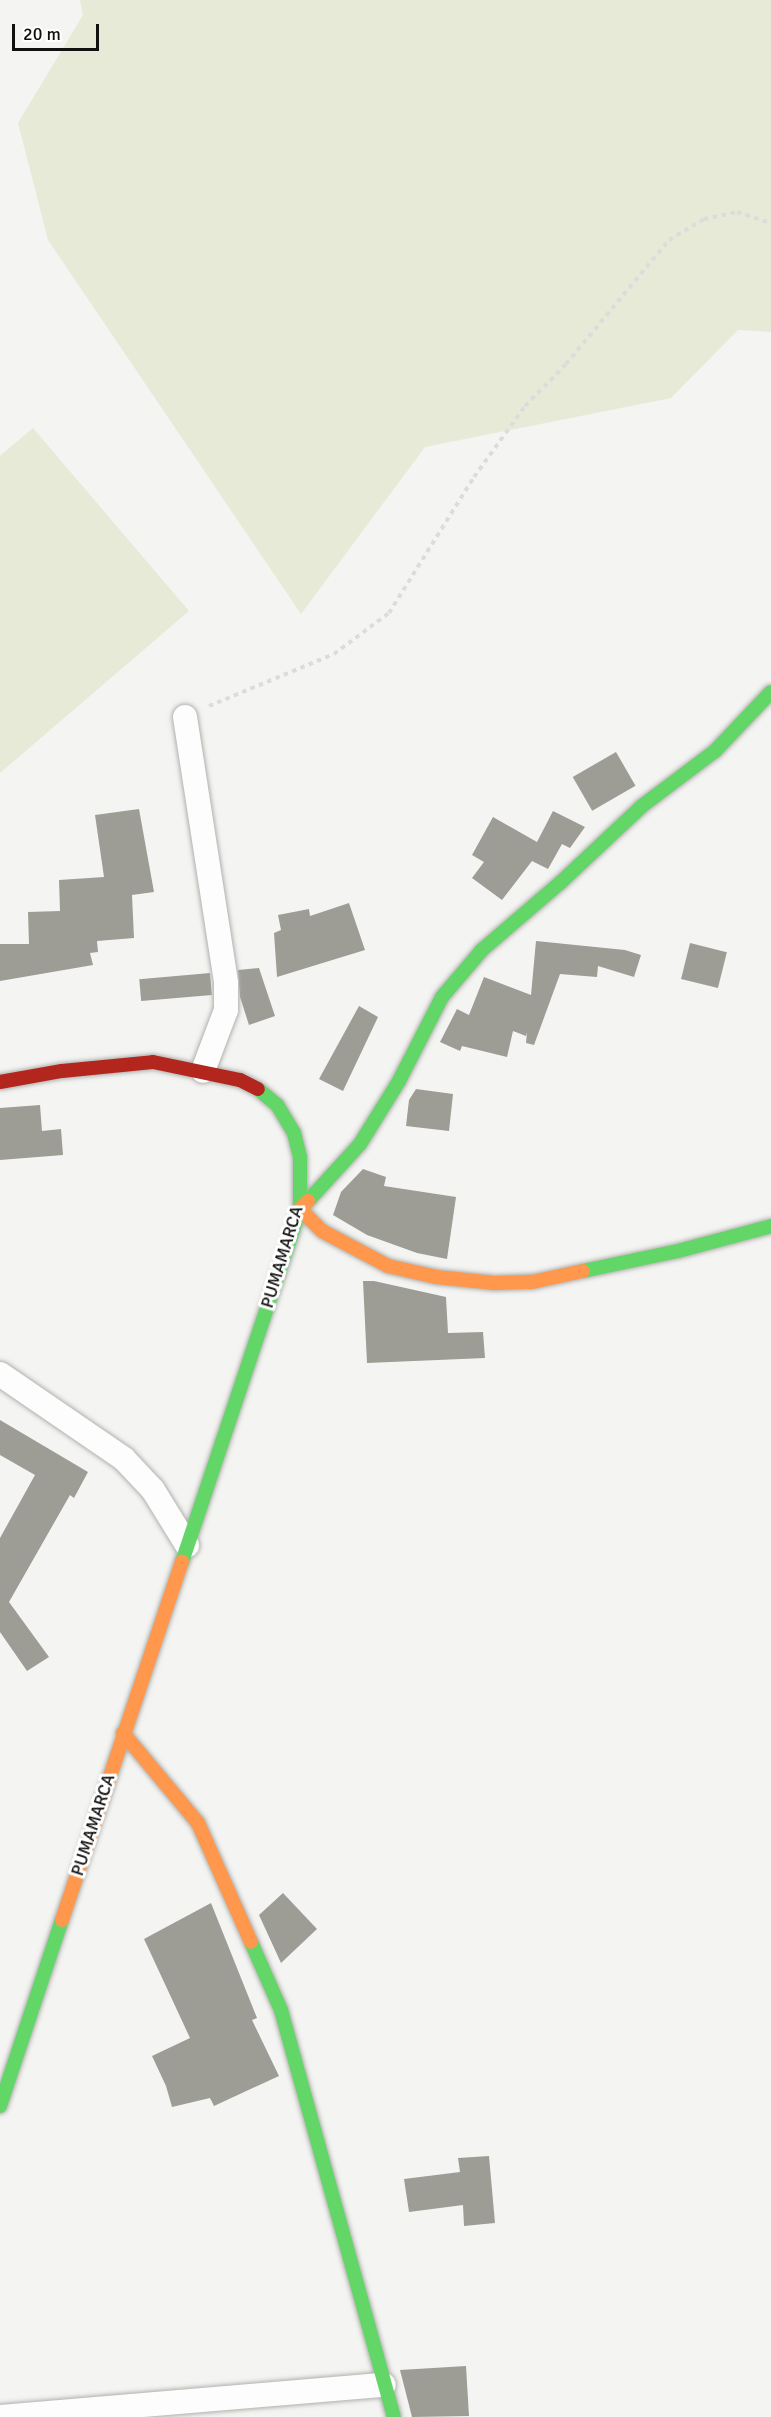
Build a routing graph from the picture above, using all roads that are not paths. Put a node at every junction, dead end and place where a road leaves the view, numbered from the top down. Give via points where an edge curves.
1 (771, 692) edge
2 (185, 717) road end
3 (203, 1071) junction
4 (0, 1083) edge
5 (300, 1209) junction
6 (771, 1226) edge
7 (0, 1374) edge
8 (187, 1545) junction
9 (123, 1733) junction
10 (10, 2048) edge
11 (0, 2106) edge
12 (384, 2385) junction
13 (0, 2417) edge
14 (394, 2417) edge

1 - 5 street via 714,751 642,806 482,950 442,997 399,1081 360,1144
2 - 3 street via 226,983 226,1010
3 - 4 street, PUMAMARCA via 153,1062 62,1071
3 - 5 street, PUMAMARCA via 240,1080 261,1091 277,1106 294,1133 300,1157
5 - 6 street via 322,1231 388,1266 436,1277 495,1283 532,1282 678,1251
5 - 8 street, PUMAMARCA
7 - 8 street via 124,1459 153,1490
8 - 9 street, PUMAMARCA
9 - 10 street, PUMAMARCA
9 - 12 street via 198,1823 281,2010
10 - 11 street, PUMAMARCA
12 - 13 street
12 - 14 street

